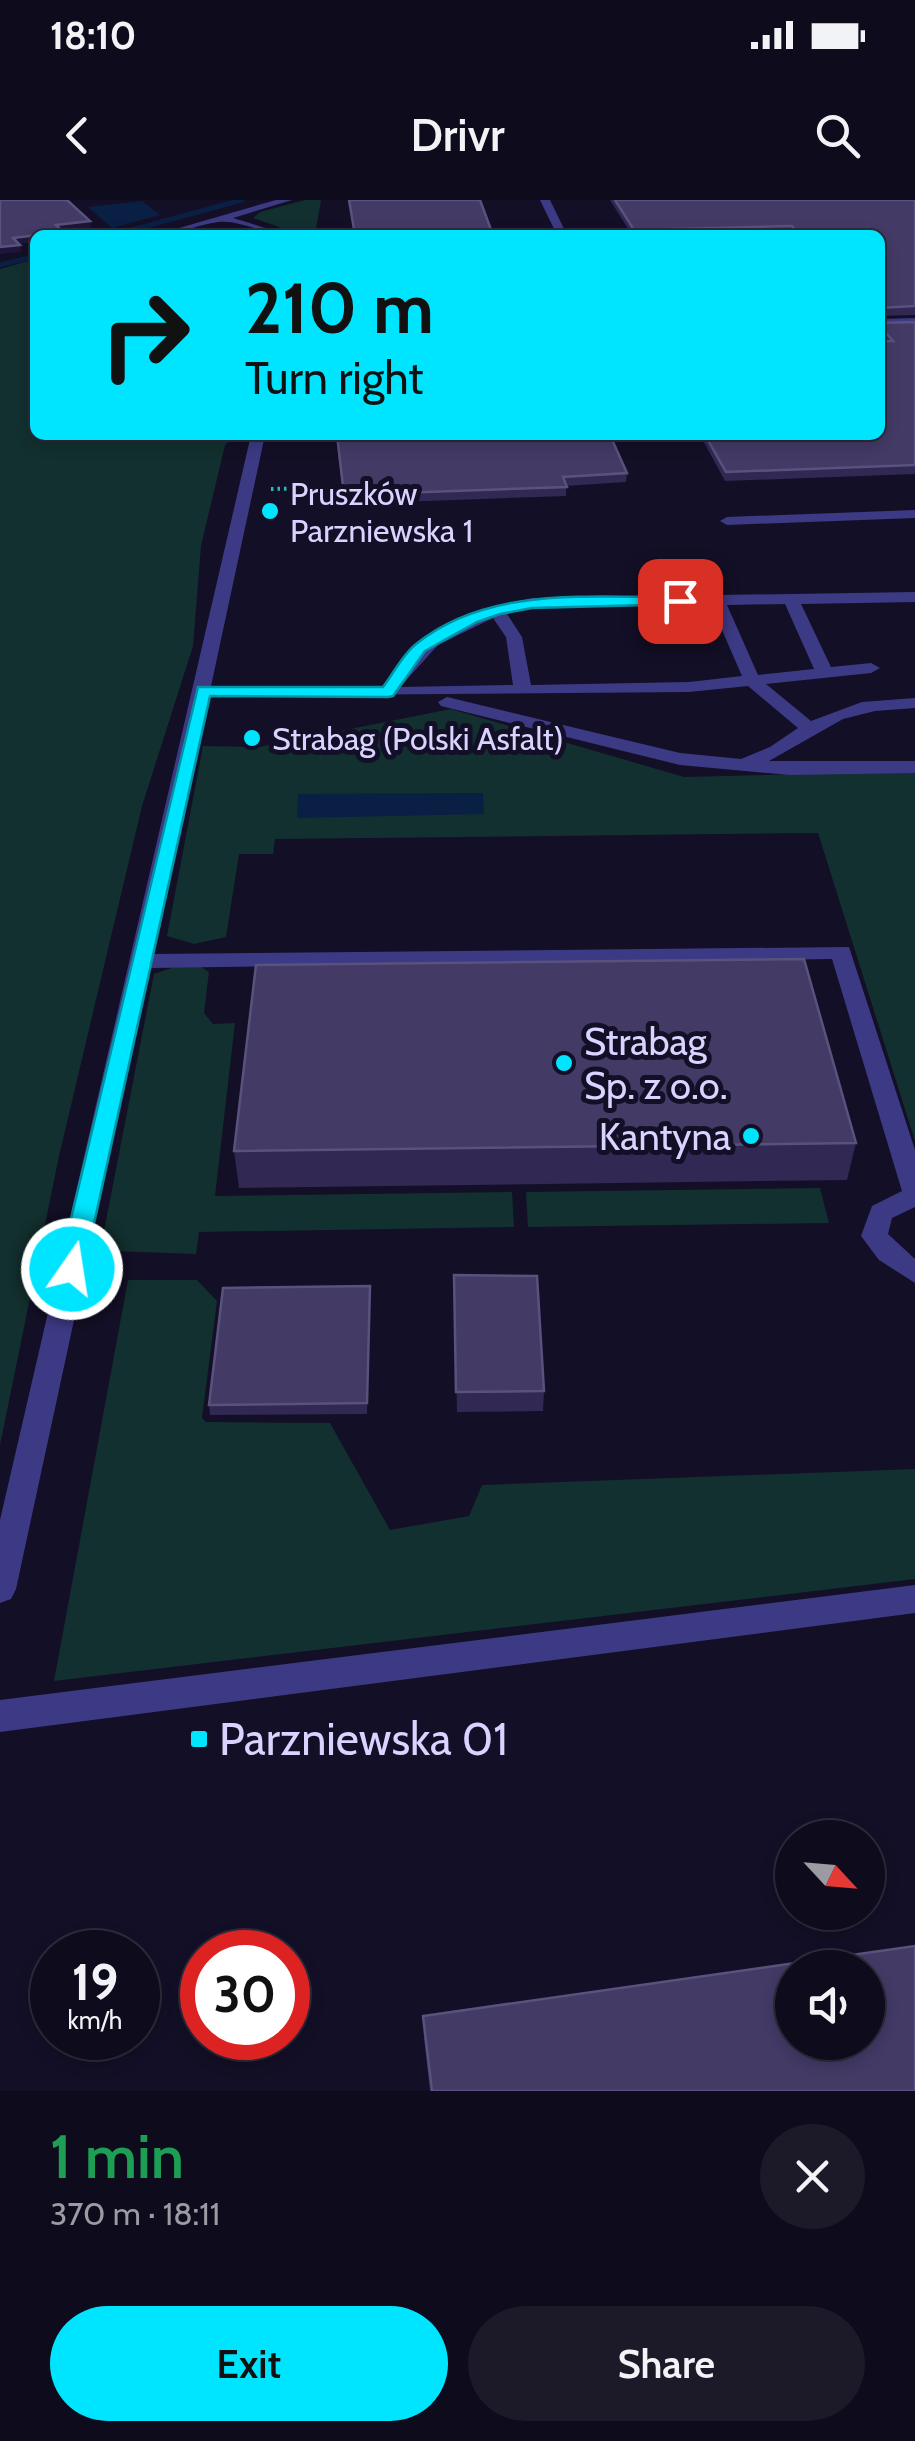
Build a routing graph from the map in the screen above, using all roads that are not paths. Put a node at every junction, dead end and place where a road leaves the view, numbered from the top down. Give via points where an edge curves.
1 (287, 200) edge
2 (545, 200) edge
3 (221, 218) junction
4 (178, 230) edge
5 (265, 230) edge
6 (560, 230) edge
7 (915, 322) edge
8 (885, 323) edge
9 (257, 440) edge
10 (915, 514) edge
11 (727, 521) dead end
12 (915, 597) edge
13 (791, 600) junction
14 (717, 601) junction
15 (496, 610) junction
16 (870, 668) dead end
17 (825, 673) junction
18 (752, 680) junction
19 (523, 690) junction
20 (203, 691) junction
21 (398, 692) junction
22 (915, 703) edge
23 (810, 728) junction
24 (728, 765) junction
25 (915, 768) edge
26 (237, 948) dead end
27 (143, 955) junction
28 (915, 1194) edge
29 (915, 1273) edge
30 (0, 1589) edge
31 (915, 1598) edge
32 (0, 1716) edge

1 - 3 street
2 - 6 street
3 - 4 street
3 - 5 street
7 - 8 street
9 - 20 street
10 - 11 street
12 - 13 street
13 - 14 street
13 - 17 street
14 - 15 street via 532,603
14 - 18 street
15 - 19 street via 514,637
15 - 21 street via 420,648
16 - 17 street
17 - 18 street
18 - 19 street
18 - 23 street
19 - 21 street
20 - 21 street
20 - 27 street
21 - 24 street via 586,739
22 - 23 street via 864,706
23 - 24 street via 788,748
24 - 25 street
26 - 27 street
27 - 28 street via 840,952
27 - 30 street
28 - 29 street via 880,1213 874,1236
31 - 32 street

